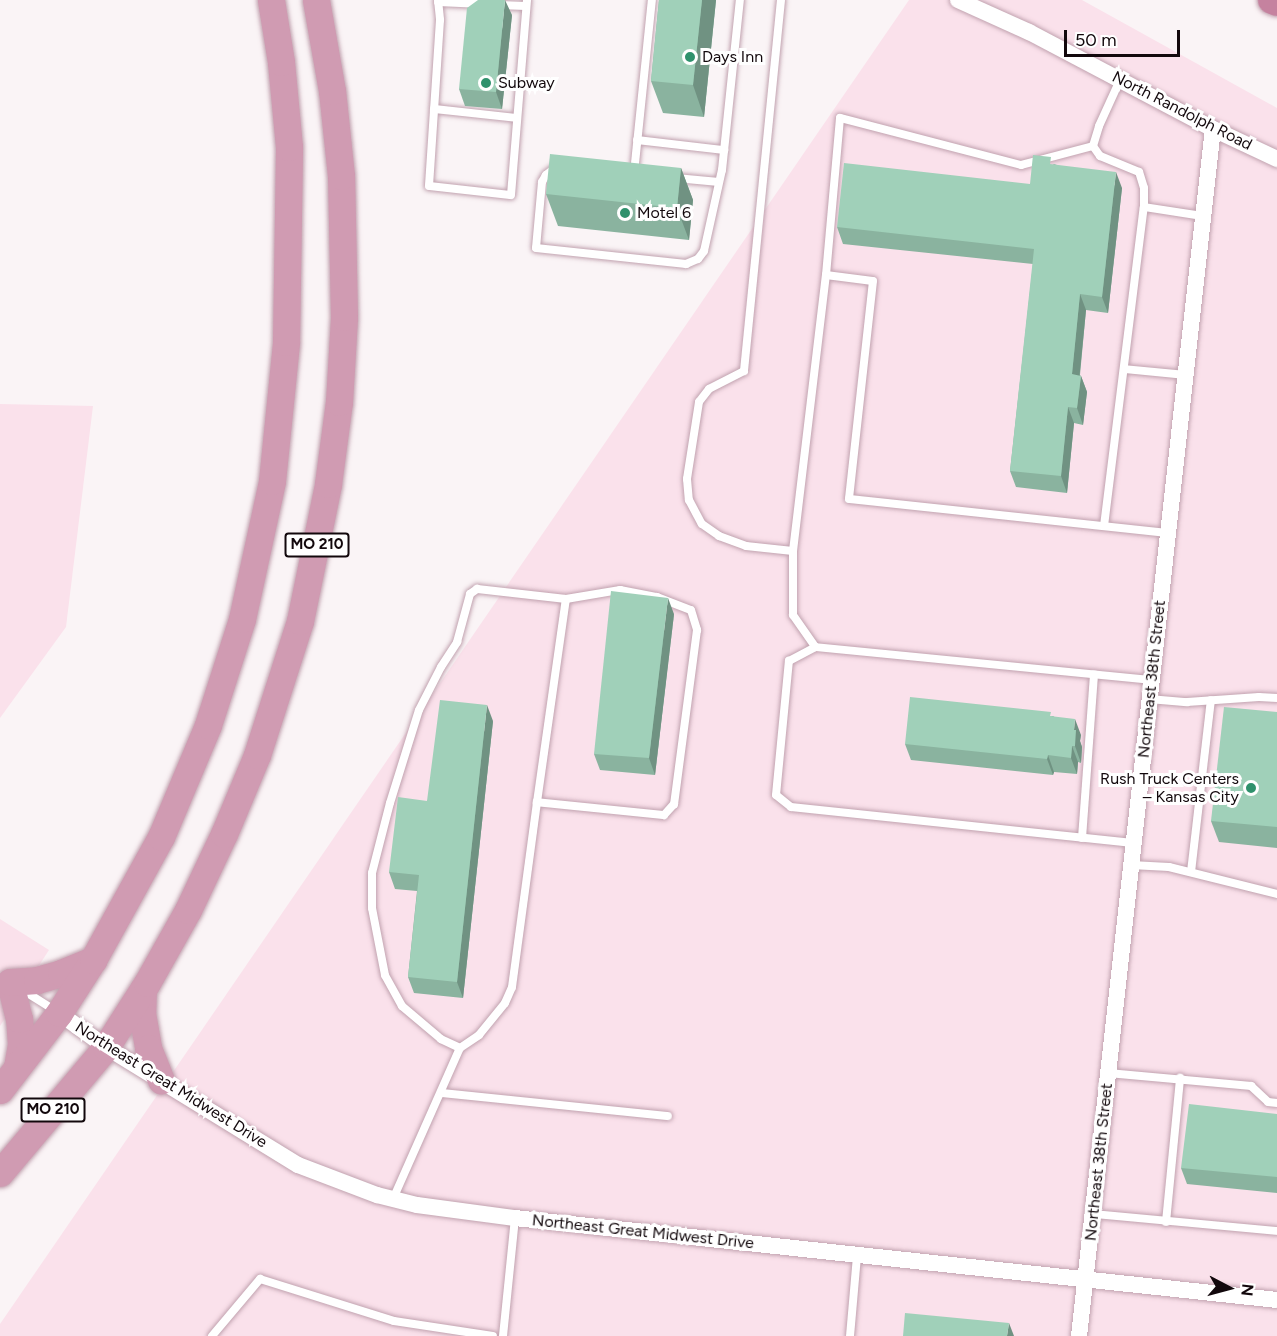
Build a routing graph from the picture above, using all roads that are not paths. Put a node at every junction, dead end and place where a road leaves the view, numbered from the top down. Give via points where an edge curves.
1 (271, 0) edge
2 (316, 0) edge
3 (652, 0) edge
4 (740, 0) edge
5 (780, 0) edge
6 (958, 0) edge
7 (1272, 0) edge
8 (438, 1) edge
9 (1277, 2) edge
10 (526, 3) edge
11 (1120, 80) junction
12 (434, 109) junction
13 (517, 118) junction
14 (1213, 129) junction
15 (637, 141) junction
16 (1093, 146) junction
17 (724, 150) junction
18 (1277, 159) edge
19 (564, 166) edge
20 (622, 172) edge
21 (633, 174) junction
22 (644, 175) edge
23 (666, 177) edge
24 (719, 183) junction
25 (1144, 207) junction
26 (1203, 216) junction
27 (826, 275) junction
28 (1124, 369) junction
29 (1185, 375) junction
30 (1104, 526) junction
31 (1168, 533) junction
32 (793, 550) junction
33 (566, 599) junction
34 (815, 647) junction
35 (1094, 674) junction
36 (1151, 680) junction
37 (1149, 699) junction
38 (1277, 699) edge
39 (1211, 700) junction
40 (537, 802) junction
41 (1082, 838) junction
42 (1133, 843) junction
43 (1131, 865) junction
44 (1191, 872) junction
45 (1277, 894) edge
46 (93, 960) junction
47 (5, 979) edge
48 (143, 989) junction
49 (59, 1013) junction
50 (106, 1047) junction
51 (460, 1048) junction
52 (16, 1069) junction
53 (1108, 1073) junction
54 (1180, 1078) junction
55 (161, 1081) junction
56 (0, 1090) edge
57 (441, 1093) junction
58 (1277, 1103) edge
59 (668, 1116) dead end
60 (0, 1173) edge
61 (393, 1199) junction
62 (1094, 1214) junction
63 (515, 1218) junction
64 (1166, 1222) junction
65 (1277, 1231) edge
66 (857, 1256) junction
67 (1085, 1281) junction
68 (1277, 1300) edge
69 (483, 1335) edge
70 (212, 1336) edge
71 (493, 1336) edge
72 (503, 1336) edge
73 (850, 1336) edge
74 (1079, 1336) edge

1 - 46 highway, MO 210 via 285,100 290,201 286,342 272,481 242,619 202,742 161,837
2 - 48 highway, MO 210 via 336,119 344,260 339,402 324,512 300,621 257,755 188,910
3 - 15 lane
4 - 17 lane
5 - 32 lane via 744,371 710,389 699,402 687,479 690,500 702,524 719,536 746,546
6 - 11 street, North Randolph Road
7 - 9 highway
8 - 10 lane
8 - 12 lane
10 - 13 lane
11 - 14 street, North Randolph Road
11 - 16 lane
12 - 13 lane
12 - 13 lane via 429,186 511,195
14 - 18 street, North Randolph Road
14 - 26 street, Northeast 38th Street
15 - 17 lane
15 - 21 lane
16 - 25 lane via 1100,156 1139,172
16 - 27 lane via 1021,165 840,118
17 - 24 lane
19 - 24 lane via 554,168 543,182 536,248 686,264 704,251
20 - 21 lane
21 - 22 lane
23 - 24 lane
25 - 26 lane
25 - 28 lane
26 - 29 street, Northeast 38th Street
27 - 30 lane via 873,281 849,499
27 - 32 lane
28 - 29 lane
28 - 30 lane
29 - 31 street, Northeast 38th Street
30 - 31 lane
31 - 36 street, Northeast 38th Street
32 - 34 lane via 793,615
33 - 40 lane
33 - 40 lane via 620,590 657,597 691,610 697,630 676,792 674,804 664,815
33 - 51 lane via 477,589 470,594 457,642 419,710 372,873 372,908 385,975 402,1006 441,1039
34 - 35 lane
34 - 41 lane via 789,660 776,795 791,807
35 - 36 lane
35 - 41 lane
36 - 37 street, Northeast 38th Street
37 - 39 lane
37 - 42 street, Northeast 38th Street
38 - 39 lane
39 - 44 lane
40 - 51 lane via 512,987 491,1022
41 - 42 lane
42 - 43 street, Northeast 38th Street
43 - 44 lane
43 - 53 street, Northeast 38th Street
44 - 45 lane
46 - 47 highway via 37,980
46 - 49 highway, MO 210
47 - 49 lane
47 - 52 highway via 19,1019 21,1045
48 - 50 highway, MO 210
48 - 55 highway via 148,1048
49 - 50 street, Northeast Great Midwest Drive
49 - 52 highway, MO 210
50 - 55 street, Northeast Great Midwest Drive
50 - 60 highway, MO 210
51 - 57 lane
52 - 56 highway, MO 210
53 - 54 lane
53 - 62 street, Northeast 38th Street
54 - 58 lane via 1251,1086 1268,1102
54 - 64 lane
55 - 61 street, Northeast Great Midwest Drive via 298,1165
57 - 59 lane
57 - 61 lane
61 - 63 street, Northeast Great Midwest Drive
62 - 64 lane
62 - 67 street, Northeast 38th Street
63 - 66 street, Northeast Great Midwest Drive
63 - 72 lane
64 - 65 lane
66 - 67 street, Northeast Great Midwest Drive
66 - 73 lane
67 - 68 street, Northeast Great Midwest Drive
67 - 74 street, Northeast 38th Street
69 - 70 lane via 394,1321 260,1279
69 - 71 lane

